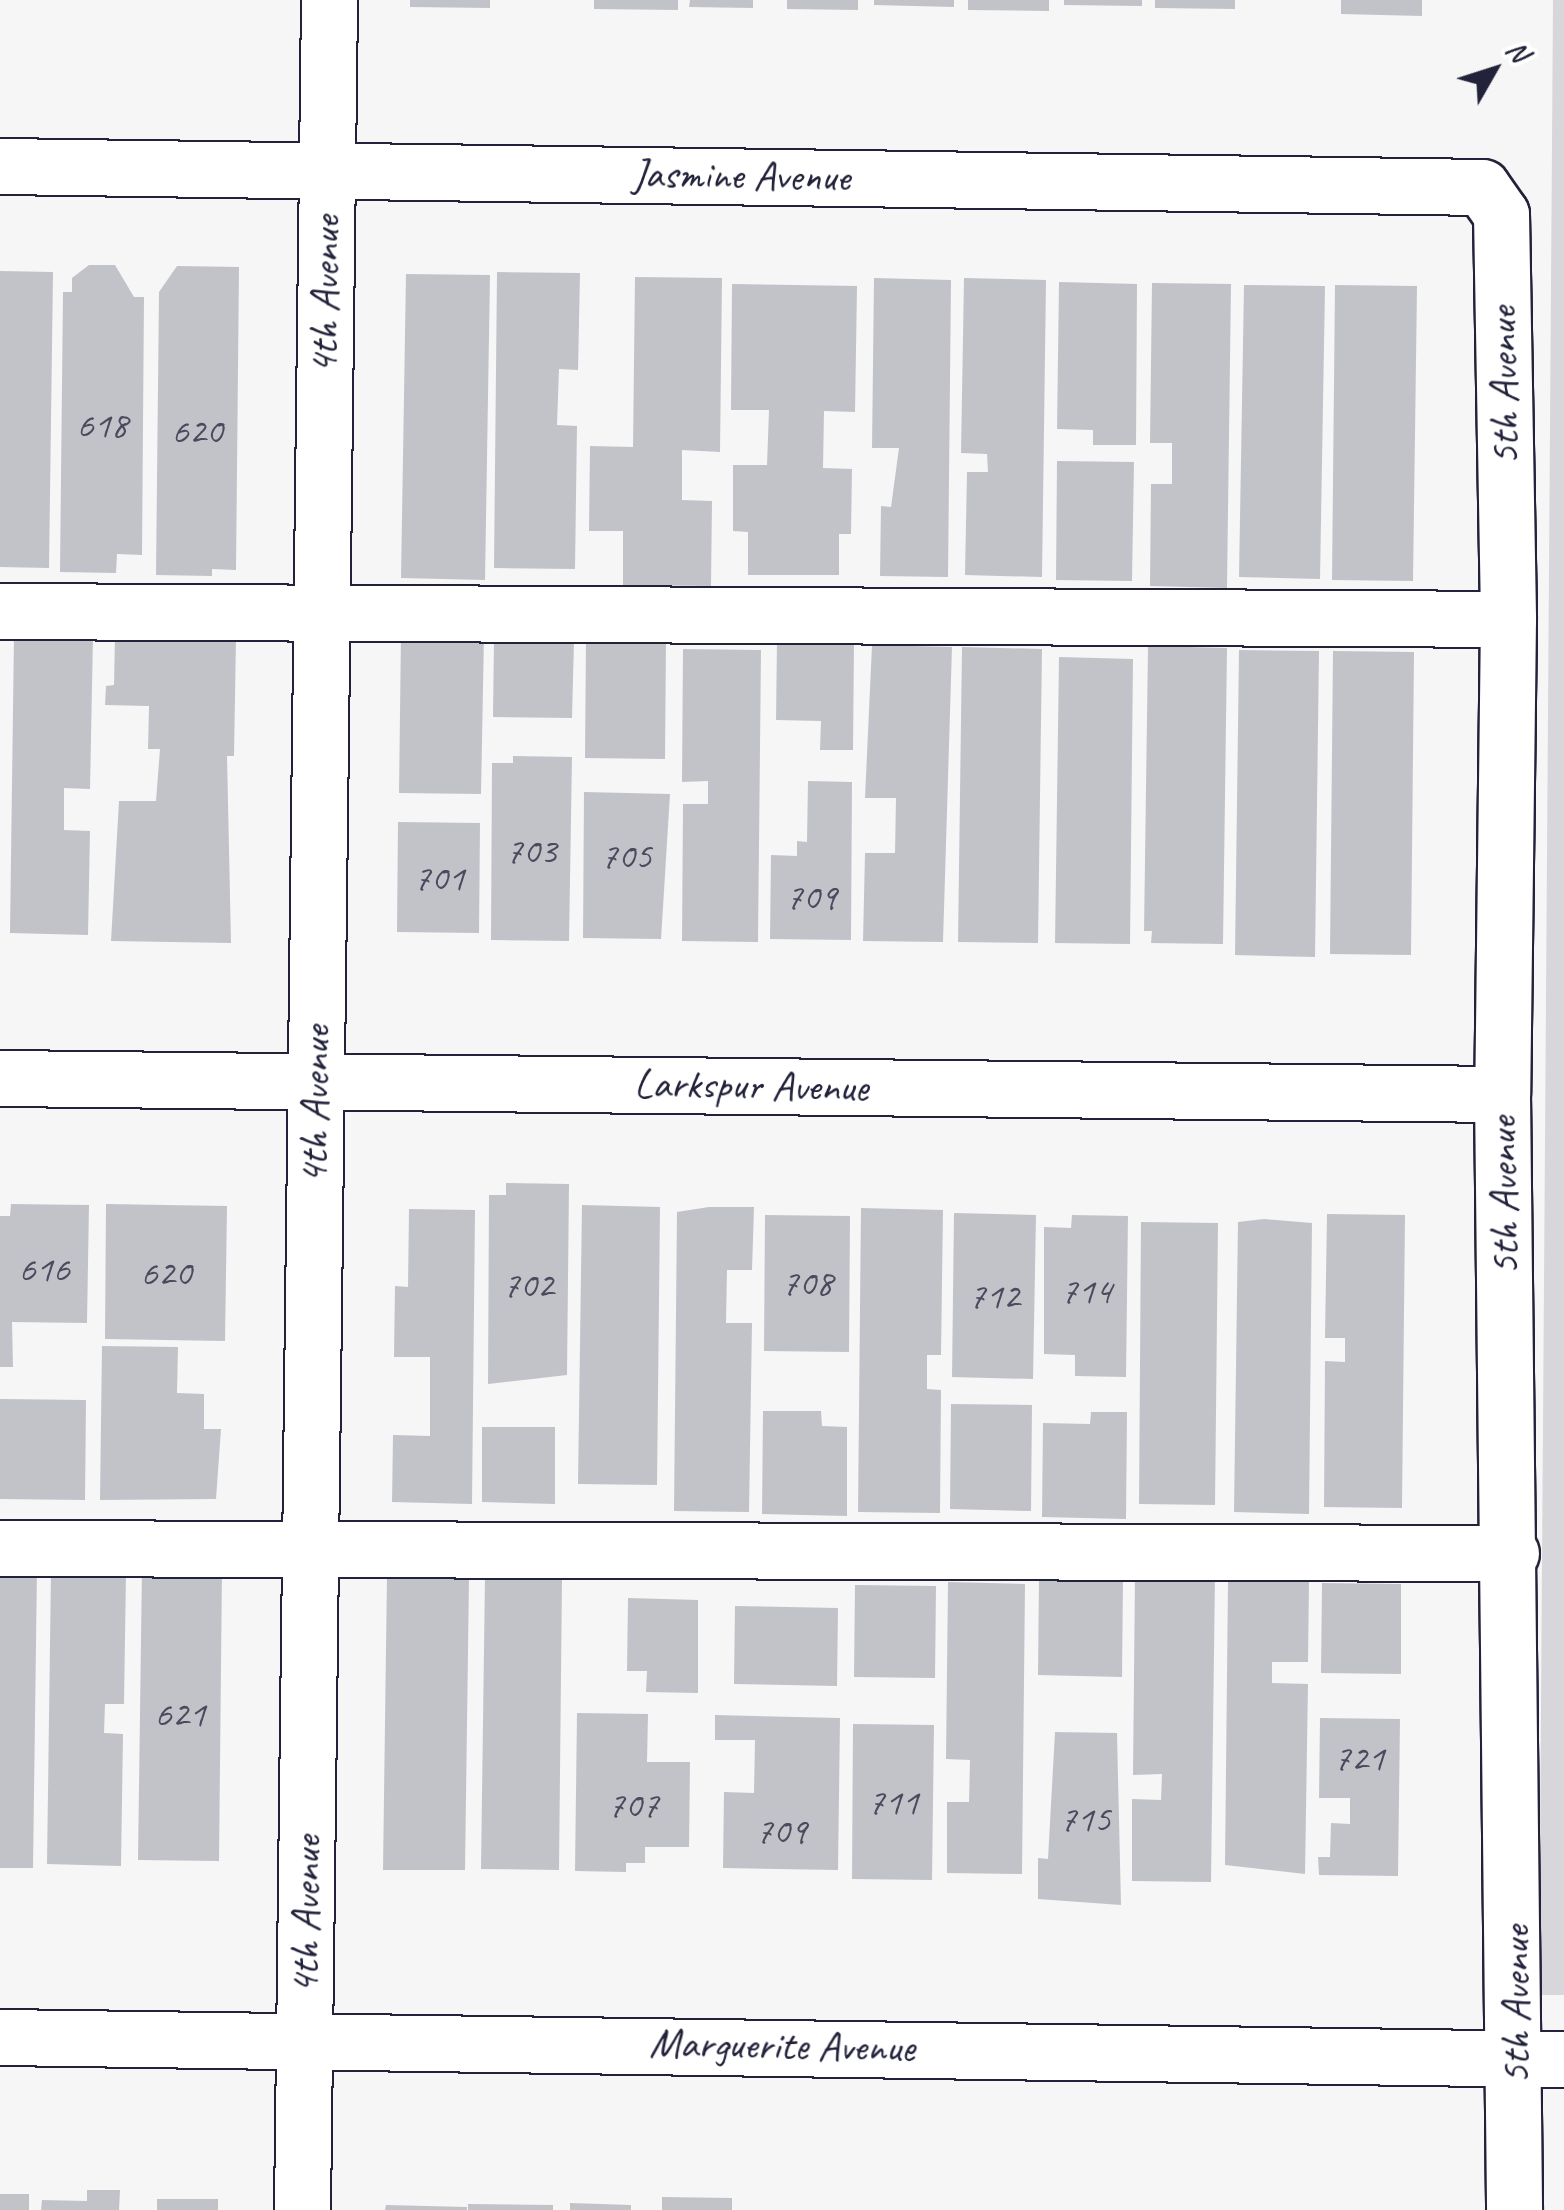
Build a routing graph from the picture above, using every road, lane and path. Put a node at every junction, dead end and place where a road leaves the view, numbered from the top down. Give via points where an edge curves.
1 (329, 0) edge
2 (0, 166) edge
3 (327, 169) junction
4 (1482, 187) joint
5 (0, 611) edge
6 (322, 618) junction
7 (1508, 619) junction
8 (0, 1078) edge
9 (315, 1081) junction
10 (1502, 1094) junction
11 (0, 1548) edge
12 (310, 1551) junction
13 (1512, 1553) junction
14 (0, 2037) edge
15 (305, 2040) junction
16 (1540, 2058) edge
17 (302, 2210) edge
18 (1514, 2210) edge

1 - 3 street, 4th Avenue
2 - 3 street, Jasmine Avenue
3 - 4 street, Jasmine Avenue
3 - 6 street, 4th Avenue
4 - 7 street, 5th Avenue via 1501,214
5 - 6 street
6 - 7 street
6 - 9 street, 4th Avenue
7 - 10 street, 5th Avenue
8 - 9 street, Larkspur Avenue
9 - 10 street, Larkspur Avenue
9 - 12 street, 4th Avenue
10 - 13 street, 5th Avenue
11 - 12 street
12 - 13 street
12 - 15 street, 4th Avenue
13 - 16 street, 5th Avenue
14 - 15 street, Marguerite Avenue
15 - 16 street, Marguerite Avenue
15 - 17 street, 4th Avenue
16 - 18 street, 5th Avenue

